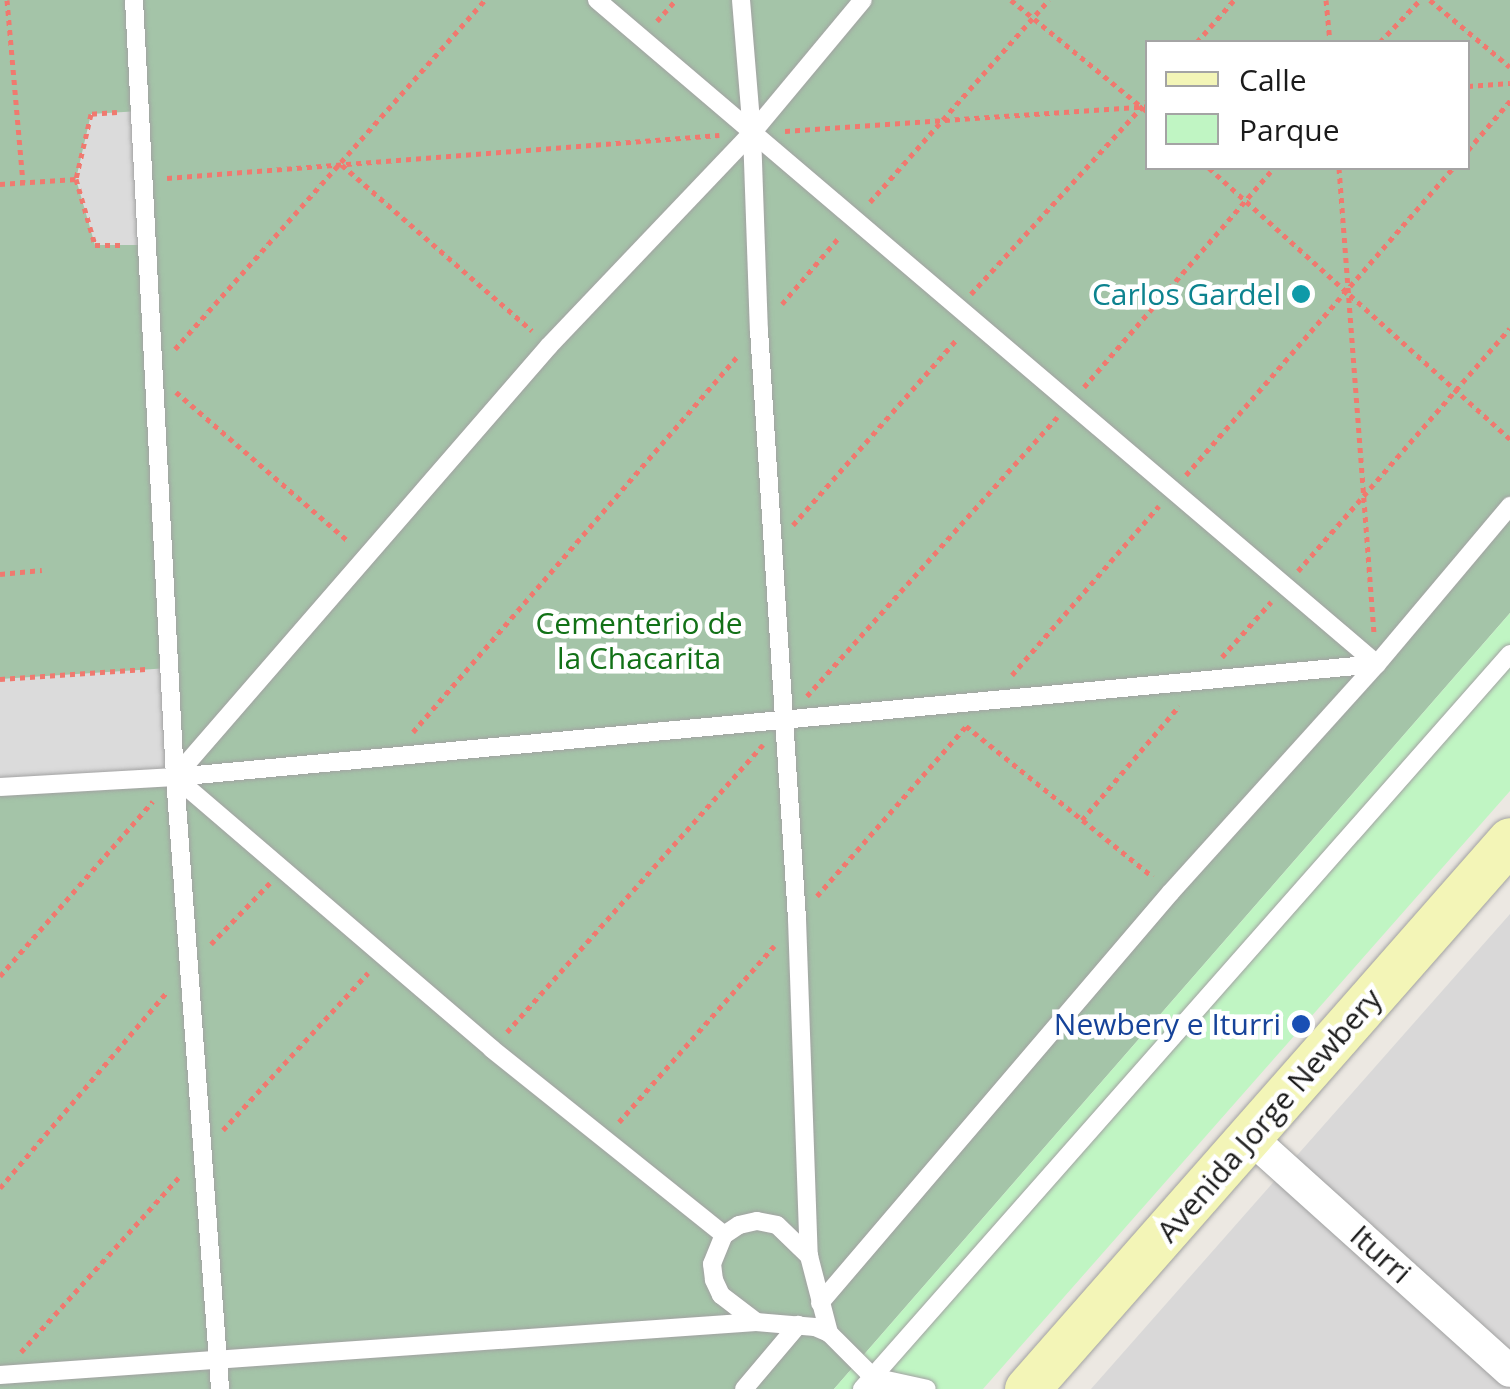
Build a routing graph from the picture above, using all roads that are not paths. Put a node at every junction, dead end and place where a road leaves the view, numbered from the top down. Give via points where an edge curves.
1 (134, 0) edge
2 (596, 0) edge
3 (740, 0) edge
4 (863, 0) edge
5 (752, 133) junction
6 (1510, 506) edge
7 (1510, 654) edge
8 (1377, 664) junction
9 (785, 720) junction
10 (175, 777) junction
11 (0, 788) edge
12 (1510, 840) edge
13 (1251, 1138) junction
14 (724, 1236) junction
15 (809, 1256) junction
16 (820, 1304) junction
17 (756, 1322) junction
18 (798, 1326) junction
19 (829, 1334) junction
20 (218, 1359) junction
21 (1510, 1371) edge
22 (0, 1375) edge
23 (872, 1385) edge
24 (220, 1389) edge
25 (744, 1389) edge
26 (927, 1389) edge
27 (1027, 1389) edge

1 - 10 lane
2 - 5 lane
3 - 5 lane
4 - 5 lane
5 - 8 lane
5 - 9 lane
5 - 10 lane via 550,346
6 - 8 lane
7 - 23 lane
8 - 9 lane
8 - 16 lane via 1171,892
9 - 10 lane
9 - 15 lane
10 - 11 lane
10 - 14 lane
10 - 20 lane
12 - 13 main road, Avenida Jorge Newbery
13 - 21 street, Iturri
13 - 27 main road, Avenida Jorge Newbery
14 - 15 lane via 757,1221 777,1225
14 - 17 lane via 712,1264 714,1280
15 - 16 lane
16 - 19 lane
17 - 18 lane
17 - 20 lane
18 - 19 lane
18 - 25 lane
19 - 23 lane
20 - 22 lane
20 - 24 lane
23 - 26 lane

